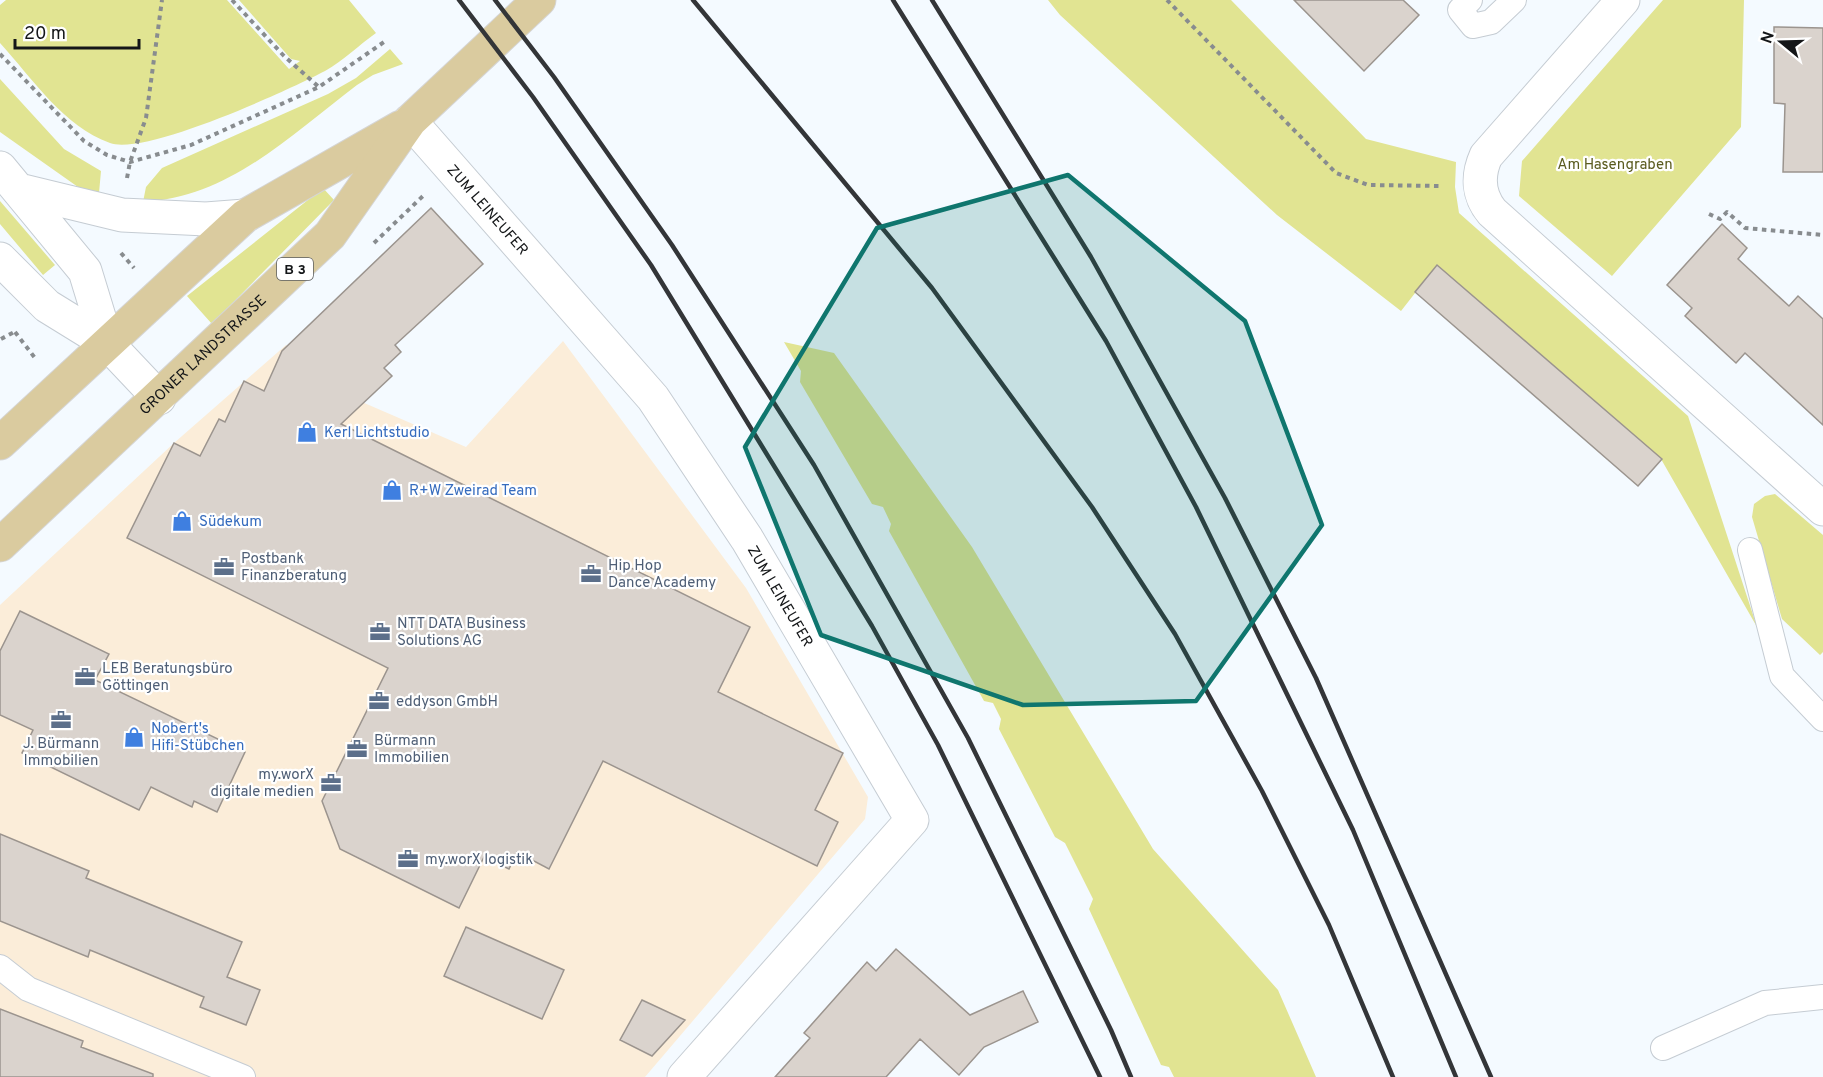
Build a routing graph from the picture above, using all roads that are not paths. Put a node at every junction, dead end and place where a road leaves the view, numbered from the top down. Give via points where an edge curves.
1 (539, 0) edge
2 (1514, 0) edge
3 (1622, 1) edge
4 (1465, 5) edge
5 (410, 121) junction
6 (9, 179) edge
7 (245, 216) junction
8 (0, 259) edge
9 (107, 343) junction
10 (159, 398) junction
11 (0, 443) edge
12 (1823, 508) edge
13 (0, 545) edge
14 (1750, 550) dead end
15 (1823, 719) edge
16 (0, 968) edge
17 (1823, 997) edge
18 (1663, 1048) dead end
19 (243, 1077) edge
20 (684, 1077) edge

1 - 5 main road, GRONER LANDSTRASSE / B 3
2 - 4 lane via 1491,22 1473,26
3 - 12 street via 1491,148 1482,164 1479,185 1484,201
5 - 7 main road, GRONER LANDSTRASSE / B 3
5 - 10 main road, GRONER LANDSTRASSE / B 3 via 330,236
5 - 20 street, ZUM LEINEUFER via 653,399 747,539 912,820
6 - 7 street via 122,215 206,219
6 - 9 street via 85,271
7 - 9 main road, GRONER LANDSTRASSE / B 3
8 - 9 street via 47,306
9 - 10 street
9 - 11 main road, GRONER LANDSTRASSE / B 3
10 - 13 main road, GRONER LANDSTRASSE / B 3
14 - 15 lane via 1782,676
16 - 19 lane via 28,989
17 - 18 lane via 1765,1003

